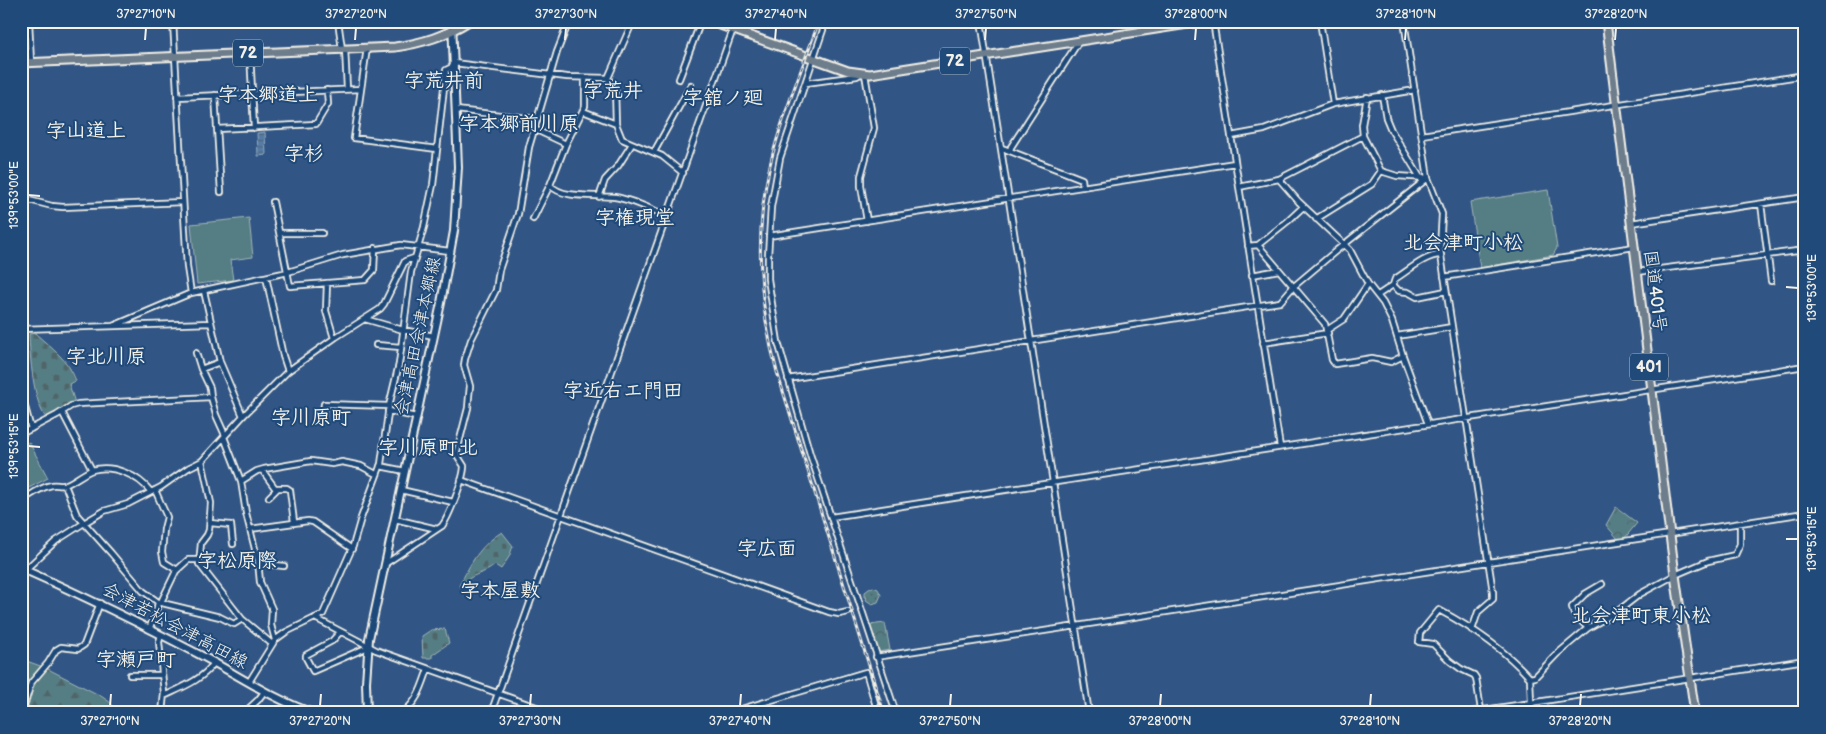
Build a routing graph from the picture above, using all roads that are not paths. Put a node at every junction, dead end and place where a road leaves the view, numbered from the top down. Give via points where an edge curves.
1 (29, 21) edge
2 (173, 21) edge
3 (338, 21) edge
4 (452, 21) edge
5 (469, 21) edge
6 (569, 21) edge
7 (633, 21) edge
8 (700, 21) edge
9 (709, 21) edge
10 (736, 21) edge
11 (826, 21) edge
12 (981, 21) edge
13 (1207, 21) edge
14 (1213, 21) edge
15 (1320, 21) edge
16 (1404, 21) edge
17 (1606, 21) edge
18 (733, 30) junction
19 (452, 32) junction
20 (1079, 41) junction
21 (343, 48) junction
22 (367, 48) junction
23 (250, 53) junction
24 (987, 56) junction
25 (175, 57) junction
26 (814, 58) junction
27 (21, 63) edge
28 (31, 63) junction
29 (454, 65) junction
30 (863, 74) junction
31 (551, 75) junction
32 (1805, 75) edge
33 (585, 78) junction
34 (607, 78) junction
35 (680, 79) dead end
36 (806, 83) junction
37 (691, 85) dead end
38 (361, 88) junction
39 (347, 89) junction
40 (327, 90) junction
41 (1414, 90) junction
42 (252, 93) junction
43 (215, 95) junction
44 (1382, 95) junction
45 (177, 96) junction
46 (1367, 97) junction
47 (1333, 104) junction
48 (1616, 105) junction
49 (456, 110) junction
50 (583, 111) junction
51 (537, 118) junction
52 (616, 124) junction
53 (254, 128) junction
54 (217, 129) junction
55 (534, 129) junction
56 (1422, 135) junction
57 (1231, 136) junction
58 (1363, 136) junction
59 (566, 144) junction
60 (632, 144) junction
61 (1002, 148) junction
62 (437, 149) junction
63 (1010, 151) junction
64 (654, 152) junction
65 (1235, 163) junction
66 (1381, 171) junction
67 (682, 173) junction
68 (1428, 178) junction
69 (1279, 179) junction
70 (1421, 179) junction
71 (550, 185) junction
72 (1083, 187) junction
73 (1239, 187) junction
74 (221, 192) dead end
75 (599, 197) junction
76 (21, 198) edge
77 (1009, 199) junction
78 (1804, 199) edge
79 (183, 202) junction
80 (274, 202) dead end
81 (1761, 204) junction
82 (1303, 207) junction
83 (667, 216) junction
84 (532, 218) dead end
85 (1316, 219) junction
86 (867, 221) junction
87 (1631, 222) junction
88 (280, 233) junction
89 (322, 234) dead end
90 (769, 236) junction
91 (1344, 244) junction
92 (1258, 245) junction
93 (417, 246) junction
94 (1248, 246) junction
95 (1634, 246) junction
96 (375, 248) junction
97 (1805, 250) edge
98 (450, 252) junction
99 (1769, 254) junction
100 (1441, 255) junction
101 (414, 258) junction
102 (1279, 270) junction
103 (288, 272) junction
104 (1637, 272) junction
105 (1252, 275) junction
106 (266, 277) junction
107 (1444, 277) junction
108 (1771, 281) dead end
109 (327, 283) junction
110 (1368, 284) junction
111 (1393, 284) junction
112 (1293, 288) junction
113 (204, 290) junction
114 (1446, 291) junction
115 (191, 293) junction
116 (1378, 295) junction
117 (1258, 306) junction
118 (365, 319) junction
119 (212, 323) junction
120 (113, 326) junction
121 (1452, 327) junction
122 (21, 329) edge
123 (403, 330) junction
124 (1327, 332) junction
125 (434, 336) junction
126 (1397, 336) junction
127 (334, 338) junction
128 (1031, 341) junction
129 (1263, 343) junction
130 (376, 345) dead end
131 (401, 347) junction
132 (196, 353) dead end
133 (1403, 356) junction
134 (220, 362) junction
135 (1805, 366) edge
136 (201, 369) junction
137 (288, 371) junction
138 (788, 379) junction
139 (1652, 390) junction
140 (21, 392) edge
141 (211, 397) junction
142 (22, 400) edge
143 (388, 409) junction
144 (62, 412) junction
145 (243, 416) junction
146 (416, 417) junction
147 (1466, 418) junction
148 (322, 420) dead end
149 (1428, 424) junction
150 (31, 429) junction
151 (21, 434) edge
152 (224, 436) junction
153 (1280, 447) junction
154 (202, 461) junction
155 (380, 466) junction
156 (92, 470) junction
157 (262, 470) junction
158 (405, 471) junction
159 (376, 474) junction
160 (460, 480) junction
161 (241, 481) junction
162 (1054, 482) junction
163 (65, 485) junction
164 (277, 489) junction
165 (401, 490) junction
166 (153, 491) junction
167 (268, 497) dead end
168 (21, 502) edge
169 (453, 502) junction
170 (1805, 513) edge
171 (561, 516) junction
172 (831, 517) junction
173 (395, 519) junction
174 (294, 522) junction
175 (84, 523) junction
176 (1740, 523) junction
177 (210, 524) junction
178 (250, 529) junction
179 (438, 529) junction
180 (1670, 534) junction
181 (233, 544) dead end
182 (352, 549) junction
183 (199, 560) junction
184 (1488, 562) junction
185 (258, 563) junction
186 (385, 564) junction
187 (284, 566) dead end
188 (23, 570) edge
189 (177, 570) junction
190 (1675, 575) junction
191 (1602, 584) dead end
192 (159, 602) junction
193 (100, 603) junction
194 (848, 612) dead end
195 (315, 618) junction
196 (242, 619) junction
197 (1076, 626) junction
198 (1588, 628) junction
199 (149, 629) junction
200 (1472, 630) junction
201 (340, 632) junction
202 (161, 635) junction
203 (274, 642) junction
204 (368, 647) junction
205 (876, 657) junction
206 (1805, 660) edge
207 (214, 662) junction
208 (428, 669) junction
209 (130, 675) dead end
210 (162, 675) junction
211 (1530, 678) junction
212 (1690, 679) junction
213 (249, 682) junction
214 (264, 692) junction
215 (497, 694) junction
216 (164, 696) junction
217 (1531, 704) junction
218 (1481, 710) junction
219 (22, 713) edge
220 (162, 713) edge
221 (244, 713) edge
222 (313, 713) edge
223 (367, 713) edge
224 (402, 713) edge
225 (490, 713) edge
226 (553, 713) edge
227 (728, 713) edge
228 (878, 713) edge
229 (896, 713) edge
230 (1089, 713) edge
231 (1464, 713) edge
232 (1533, 713) edge
233 (1694, 713) edge

1 - 28 street
2 - 25 street
3 - 21 street
4 - 19 main road, 会津高田会津本郷線
5 - 19 main road, 72
6 - 31 street
7 - 34 street
8 - 35 street
9 - 18 main road, 72
10 - 18 street
11 - 26 street
12 - 24 street
13 - 20 main road, 72
14 - 57 street
15 - 47 street
16 - 41 street
17 - 48 main road, 国道401号 / 401
18 - 26 main road, 72
18 - 67 street
19 - 22 main road, 72 via 418,44
19 - 29 main road, 会津高田会津本郷線
20 - 24 main road, 72
20 - 63 street
21 - 22 main road, 72
21 - 23 main road, 72
21 - 39 street
22 - 38 street
23 - 25 main road, 72
23 - 42 street
24 - 30 main road, 72
24 - 61 street
25 - 28 main road, 72
25 - 45 street
26 - 30 main road, 72
26 - 36 street
27 - 28 main road, 72
29 - 31 street
29 - 49 main road, 会津高田会津本郷線
29 - 62 street via 446,70
30 - 36 street
30 - 86 street via 874,128 861,176
31 - 33 street
31 - 51 street
32 - 48 street
33 - 34 street
33 - 50 street
34 - 52 street via 615,87
36 - 90 street via 780,158
37 - 64 street
38 - 39 street
38 - 62 street via 354,138
39 - 40 street
40 - 42 street
40 - 53 street via 328,104 316,124
41 - 44 street
41 - 56 street
42 - 43 street
42 - 53 street
43 - 45 street
43 - 54 street
44 - 46 street
44 - 70 street via 1391,130
45 - 79 street
46 - 47 street
46 - 58 street
47 - 57 street via 1264,130
48 - 56 street
48 - 87 main road, 国道401号 / 401
49 - 51 street
49 - 98 main road, 会津高田会津本郷線 via 457,193
50 - 52 street
50 - 59 street
51 - 55 street
52 - 60 street via 622,139
53 - 54 street
54 - 74 street
55 - 59 street
55 - 160 street via 518,214 499,270 498,285 465,359 464,369 470,386 457,451 464,466
56 - 68 street
57 - 65 street
58 - 66 street
58 - 69 street
59 - 71 street
60 - 64 street
60 - 75 street via 605,180
61 - 63 street
61 - 77 street
62 - 93 street via 429,206
63 - 72 street via 1082,179
64 - 67 street
65 - 72 street
65 - 73 street
66 - 70 street
66 - 85 street via 1372,184
67 - 83 street
68 - 70 street
68 - 91 street
68 - 100 street via 1442,214
69 - 73 street
69 - 82 street
71 - 75 street via 581,196
71 - 84 street
72 - 77 street
73 - 94 street
75 - 83 street via 614,197
76 - 79 street via 63,207
77 - 86 street
77 - 128 street
78 - 81 street
79 - 115 street
80 - 88 street
81 - 87 street
81 - 99 street
82 - 85 street
82 - 92 street
83 - 171 street
85 - 91 street
86 - 90 street
87 - 95 main road, 国道401号 / 401
88 - 89 street
88 - 103 street
90 - 138 street via 768,279 772,314
91 - 110 street via 1354,255
91 - 112 street
92 - 94 street
92 - 102 street
93 - 96 street
93 - 98 street
93 - 101 street
94 - 105 street
95 - 104 main road, 国道401号 / 401
95 - 107 street
96 - 103 street
96 - 109 street via 374,270 365,280
97 - 99 street
98 - 125 main road, 会津高田会津本郷線
99 - 104 street
99 - 108 street
100 - 107 street
100 - 111 street via 1427,258 1395,279
101 - 118 street via 405,261 384,304
101 - 123 street
102 - 105 street
102 - 112 street
103 - 106 street
103 - 109 street via 290,286
104 - 139 main road, 国道401号 / 401
105 - 117 street
106 - 113 street
106 - 137 street
107 - 114 street
109 - 127 street via 326,311
110 - 116 street
110 - 124 street via 1344,319
111 - 114 street via 1399,291 1417,297
111 - 116 street
112 - 117 street via 1280,302
112 - 124 street via 1326,324
113 - 115 street
113 - 119 street
114 - 121 street
115 - 120 street
116 - 126 street
117 - 128 street
117 - 129 street
118 - 123 street
118 - 127 street
119 - 120 street
119 - 134 street
120 - 122 street
121 - 126 street
121 - 147 street
123 - 125 street
123 - 131 street
124 - 129 street
124 - 133 street via 1335,364 1372,358 1391,362
125 - 146 main road, 会津高田会津本郷線
126 - 133 street
127 - 137 street
128 - 138 street
128 - 162 street
129 - 153 street
130 - 131 street
131 - 143 street
132 - 136 street
133 - 149 street
134 - 136 street
134 - 145 street
135 - 139 street
136 - 141 street
137 - 145 street
138 - 172 street
139 - 147 street
139 - 180 main road, 国道401号 / 401
140 - 142 street
141 - 144 street via 85,403
141 - 152 street
142 - 150 street
143 - 146 street
143 - 148 street via 324,404
143 - 155 street
144 - 150 street
144 - 156 street
145 - 152 street
146 - 158 main road, 会津高田会津本郷線
147 - 149 street
147 - 184 street
149 - 153 street
150 - 151 street
152 - 154 street
152 - 161 street
153 - 162 street
154 - 166 street
154 - 177 street via 211,502
155 - 158 street
155 - 159 street
156 - 163 street
156 - 166 street via 109,469 130,474
157 - 159 street via 311,461 342,462 361,466
157 - 161 street
157 - 164 street
158 - 165 main road, 会津高田会津本郷線
159 - 182 street
160 - 169 street
160 - 171 street
161 - 178 street
162 - 172 street
162 - 197 street
163 - 168 street via 45,487
163 - 175 street via 77,515
164 - 167 street
164 - 174 street via 290,490
165 - 169 street
165 - 173 main road, 会津高田会津本郷線
166 - 175 street
166 - 189 street via 167,517 164,562
169 - 179 street via 447,520
170 - 176 street
171 - 194 street via 829,612
171 - 215 street
172 - 205 street
173 - 179 street
173 - 186 main road, 会津高田会津本郷線
174 - 178 street
174 - 182 street via 313,522
175 - 188 street via 56,541
175 - 192 street via 143,591
176 - 180 street
176 - 190 street via 1740,544 1735,555 1708,561
177 - 181 street via 231,525
177 - 183 street via 201,543
178 - 185 street
179 - 186 street
180 - 184 street
180 - 190 main road, 国道401号 / 401
182 - 195 street via 329,601 322,614
183 - 189 street via 188,560
183 - 196 street via 201,567
184 - 197 street
184 - 200 street via 1493,599 1478,612
185 - 187 street
185 - 203 street via 260,582 272,609
186 - 204 main road, 会津高田会津本郷線
188 - 193 main road, 会津若松会津高田線
189 - 192 street
190 - 198 street
190 - 212 main road, 国道401号 / 401
191 - 198 street via 1572,607 1574,614
192 - 196 street via 234,624
192 - 199 street
193 - 199 main road, 会津若松会津高田線
193 - 219 street via 84,645 78,649 61,647 56,650 31,684
195 - 201 street
195 - 203 street via 286,632
196 - 203 street
197 - 205 street
197 - 230 street
198 - 211 street via 1535,677
199 - 202 main road, 会津若松会津高田線
200 - 211 street
200 - 218 street via 1439,610 1420,633 1419,642 1432,644 1450,661 1474,675
201 - 204 street
201 - 204 street via 332,641 307,654 313,672
202 - 207 main road, 会津若松会津高田線
202 - 210 street via 159,656
203 - 213 street
204 - 208 street
204 - 223 main road, 会津高田会津本郷線
205 - 229 street
206 - 212 street
207 - 213 main road, 会津若松会津高田線
207 - 216 street via 199,678
208 - 215 street
208 - 224 street via 418,696
209 - 210 street
210 - 216 street
211 - 217 street
212 - 217 street
212 - 233 main road, 国道401号 / 401
213 - 214 main road, 会津若松会津高田線
214 - 221 street
214 - 222 main road, 会津若松会津高田線
215 - 225 street
215 - 226 street
216 - 220 street
217 - 218 street
217 - 232 street
218 - 231 street
227 - 228 street via 866,672

